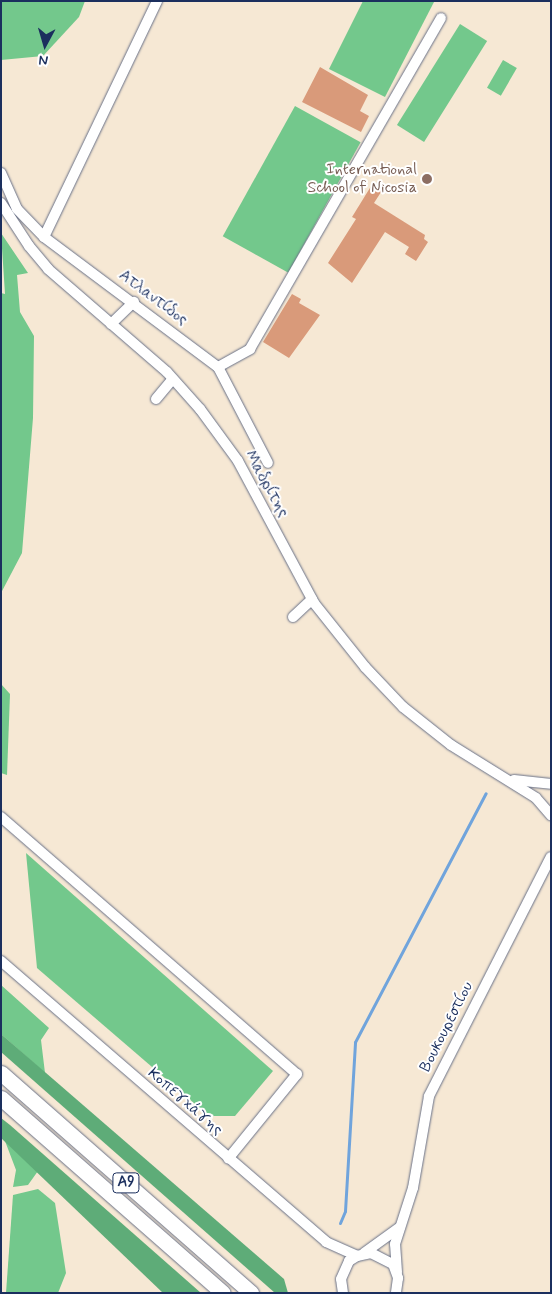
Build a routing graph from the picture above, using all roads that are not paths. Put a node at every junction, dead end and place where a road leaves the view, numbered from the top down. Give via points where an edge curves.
1 (156, 1) edge
2 (442, 18) dead end
3 (1, 173) edge
4 (1, 203) edge
5 (44, 237) junction
6 (134, 302) junction
7 (111, 324) junction
8 (218, 367) junction
9 (173, 379) junction
10 (156, 399) dead end
11 (268, 463) dead end
12 (312, 599) junction
13 (293, 617) dead end
14 (503, 777) junction
15 (551, 784) edge
16 (551, 804) edge
17 (551, 810) edge
18 (551, 815) edge
19 (1, 817) edge
20 (551, 857) edge
21 (548, 868) edge
22 (1, 961) edge
23 (1, 1073) edge
24 (1, 1098) edge
25 (228, 1158) junction
26 (404, 1222) junction
27 (360, 1254) junction
28 (397, 1272) junction
29 (398, 1290) edge
30 (223, 1293) edge
31 (251, 1293) edge
32 (343, 1293) edge

1 - 5 street
2 - 8 street via 250,349
3 - 5 street, Ατλαντίδος via 17,209
4 - 7 street, Μαδρίτης via 48,269
5 - 6 street, Ατλαντίδος
6 - 7 street
6 - 8 street, Ατλαντίδος
7 - 9 street, Μαδρίτης
8 - 11 street, Ατλαντίδος
9 - 10 street
9 - 12 street, Μαδρίτης via 238,461
12 - 13 street
12 - 14 street, Μαδρίτης via 365,667 403,707 450,745
14 - 15 street, Μαδρίτης via 539,785
14 - 18 street, Μαδρίτης via 536,798
16 - 17 street
19 - 25 street via 297,1074
20 - 21 street, Βουκουρεστίου
21 - 26 street, Βουκουρεστίου via 429,1096
22 - 25 street, Κοπεγχάγης
23 - 31 highway, A9
24 - 30 highway, A9
25 - 27 street, Κοπεγχάγης via 326,1242
26 - 27 street via 386,1240
26 - 28 street, Βουκουρεστίου via 395,1244
27 - 28 street, Κοπεγχάγης via 387,1258
27 - 32 street via 343,1270 340,1279
28 - 29 street, Βουκουρεστίου

